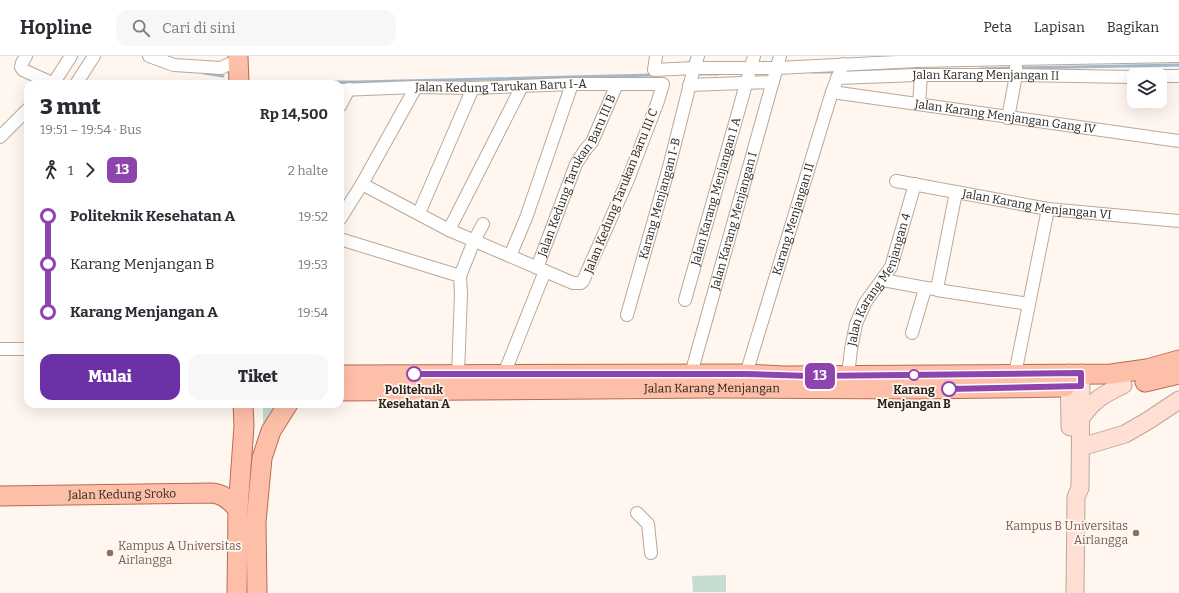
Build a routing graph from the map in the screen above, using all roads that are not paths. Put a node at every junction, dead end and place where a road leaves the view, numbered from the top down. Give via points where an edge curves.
1 (26, 56) edge
2 (71, 56) edge
3 (94, 56) edge
4 (148, 56) edge
5 (656, 56) edge
6 (698, 56) edge
7 (754, 56) edge
8 (780, 56) edge
9 (1179, 56) edge
10 (238, 58) edge
11 (957, 58) edge
12 (1114, 59) junction
13 (829, 61) edge
14 (1016, 65) edge
15 (840, 71) junction
16 (748, 75) junction
17 (775, 75) junction
18 (921, 75) junction
19 (1113, 75) junction
20 (1127, 76) edge
21 (1167, 76) edge
22 (1179, 76) edge
23 (692, 77) junction
24 (656, 79) junction
25 (45, 80) edge
26 (56, 80) edge
27 (79, 80) edge
28 (239, 80) edge
29 (572, 84) junction
30 (617, 84) junction
31 (522, 86) junction
32 (416, 87) junction
33 (473, 88) junction
34 (345, 90) edge
35 (832, 92) junction
36 (919, 104) junction
37 (24, 113) edge
38 (1008, 118) junction
39 (0, 137) edge
40 (1179, 141) edge
41 (896, 181) dead end
42 (362, 184) junction
43 (914, 184) junction
44 (956, 192) junction
45 (344, 208) edge
46 (1048, 209) junction
47 (419, 213) junction
48 (1179, 221) edge
49 (483, 224) dead end
50 (449, 230) junction
51 (344, 240) edge
52 (474, 241) junction
53 (510, 256) junction
54 (541, 269) junction
55 (460, 276) junction
56 (883, 280) junction
57 (931, 289) junction
58 (685, 300) dead end
59 (1029, 304) junction
60 (627, 315) dead end
61 (912, 333) dead end
62 (0, 349) edge
63 (24, 349) edge
64 (1179, 360) edge
65 (458, 374) junction
66 (504, 374) junction
67 (691, 374) junction
68 (746, 374) junction
69 (1015, 374) junction
70 (1179, 374) edge
71 (344, 375) edge
72 (848, 376) junction
73 (1075, 380) junction
74 (784, 382) junction
75 (1123, 385) junction
76 (344, 391) edge
77 (1179, 400) edge
78 (243, 408) edge
79 (251, 408) edge
80 (285, 408) edge
81 (1081, 418) junction
82 (244, 426) junction
83 (1081, 447) junction
84 (0, 496) edge
85 (1076, 497) junction
86 (238, 509) junction
87 (637, 513) dead end
88 (651, 553) dead end
89 (237, 593) edge
90 (257, 593) edge
91 (1075, 593) edge

1 - 25 street via 21,68
2 - 26 street
3 - 27 street
4 - 10 street via 174,65 221,68
5 - 24 street
6 - 23 street, Karang Menjangan I-B
7 - 16 street, Jalan Karang Menjangan I A
8 - 17 street, Jalan Karang Menjangan I
9 - 12 street
10 - 28 main road
11 - 14 street
11 - 15 street
12 - 14 street
12 - 19 street
13 - 15 street
13 - 17 street
14 - 18 street, Jalan Karang Menjangan II
14 - 19 street, Jalan Karang Menjangan II
14 - 38 street
15 - 18 street, Jalan Karang Menjangan II
15 - 35 street, Karang Menjangan II
16 - 17 street
16 - 23 street
16 - 23 street
16 - 58 street, Jalan Karang Menjangan I A
17 - 67 street, Jalan Karang Menjangan I
18 - 36 street
19 - 20 street, Jalan Karang Menjangan II
21 - 22 street
23 - 24 street, Jalan Kedung Tarukan Baru I-A
23 - 60 street, Karang Menjangan I-B
24 - 30 street, Jalan Kedung Tarukan Baru I-A
24 - 54 street, Jalan Kedung Tarukan Baru III C via 663,86 658,101 627,182 584,281 573,283
29 - 30 street, Jalan Kedung Tarukan Baru I-A
29 - 31 street, Jalan Kedung Tarukan Baru I-A
29 - 53 street via 526,218
30 - 54 street, Jalan Kedung Tarukan Baru III B via 592,142 576,164
31 - 33 street, Jalan Kedung Tarukan Baru I-A
31 - 50 street
32 - 33 street, Jalan Kedung Tarukan Baru I-A
32 - 34 street, Jalan Kedung Tarukan Baru I-A
32 - 42 street
33 - 47 street
35 - 36 street, Jalan Karang Menjangan Gang IV
35 - 68 street, Karang Menjangan II
36 - 38 street, Jalan Karang Menjangan Gang IV
37 - 39 street
38 - 40 street, Jalan Karang Menjangan Gang IV
41 - 43 street, Jalan Karang Menjangan VI
42 - 45 street
42 - 47 street
43 - 44 street, Jalan Karang Menjangan VI
43 - 56 street, Jalan Karang Menjangan 4 via 894,260
44 - 46 street, Jalan Karang Menjangan VI
44 - 57 street
46 - 48 street, Jalan Karang Menjangan VI
46 - 59 street
47 - 50 street
49 - 52 street
50 - 52 street
51 - 55 street
52 - 53 street
52 - 55 street
53 - 54 street
54 - 66 street, Jalan Kedung Tarukan Baru III B
55 - 65 street
56 - 57 street
56 - 72 street, Jalan Karang Menjangan 4 via 865,303 856,324
57 - 59 street
57 - 61 street
59 - 69 street
62 - 63 street
64 - 73 main road, Jalan Karang Menjangan via 1147,369
65 - 66 main road, Jalan Karang Menjangan
65 - 71 main road, Jalan Karang Menjangan
66 - 67 main road, Jalan Karang Menjangan
67 - 68 main road, Jalan Karang Menjangan
68 - 74 main road, Jalan Karang Menjangan
69 - 72 main road, Jalan Karang Menjangan
69 - 73 main road, Jalan Karang Menjangan
70 - 75 main road, Jalan Karang Menjangan via 1155,381
72 - 74 main road, Jalan Karang Menjangan
73 - 74 main road, Jalan Karang Menjangan via 918,389
73 - 75 main road, Jalan Karang Menjangan
73 - 81 main road
73 - 85 main road via 1071,488
74 - 76 main road, Jalan Karang Menjangan via 712,388
75 - 81 main road via 1104,394 1089,406
77 - 83 main road via 1125,434
78 - 82 main road
79 - 82 main road
80 - 90 main road via 271,431 262,458 256,522
81 - 83 main road
82 - 86 main road
83 - 85 main road via 1080,488
84 - 86 main road, Jalan Kedung Sroko via 212,492 225,497
85 - 91 main road
86 - 89 main road
87 - 88 street via 648,524

